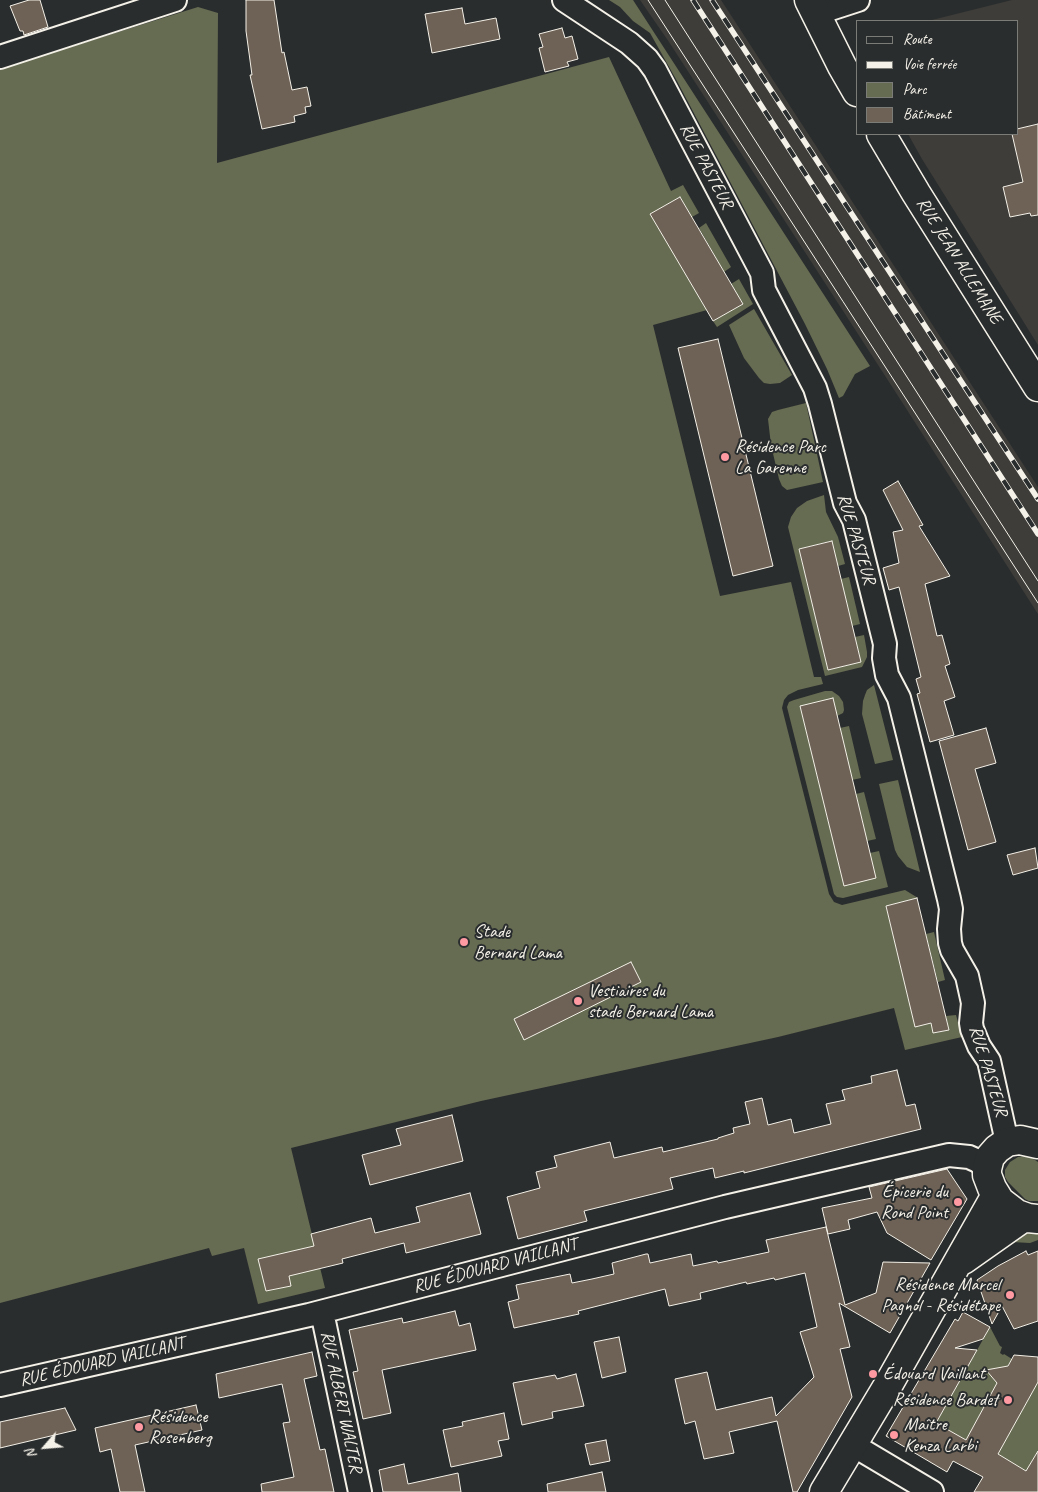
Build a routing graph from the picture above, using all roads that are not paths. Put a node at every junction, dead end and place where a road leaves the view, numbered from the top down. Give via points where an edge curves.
1 (175, 0) edge
2 (564, 0) edge
3 (857, 0) edge
4 (812, 7) edge
5 (0, 57) edge
6 (856, 90) edge
7 (882, 135) edge
8 (1038, 388) edge
9 (1029, 1141) edge
10 (987, 1169) junction
11 (996, 1195) junction
12 (1031, 1218) edge
13 (956, 1266) junction
14 (322, 1312) junction
15 (0, 1385) edge
16 (853, 1445) junction
17 (360, 1492) edge
18 (824, 1492) edge
19 (932, 1492) edge

1 - 5 street
2 - 9 street, RUE PASTEUR via 633,46 655,70 762,273 764,290 815,388 845,503 854,520 885,644 886,675 900,698 949,899 950,943 967,976 973,1003 972,1030
3 - 4 street
4 - 6 street
7 - 8 street, RUE JEAN ALLEMANE
9 - 10 street via 997,1149 990,1157
10 - 11 street
10 - 14 street, RUE ÉDOUARD VAILLANT via 969,1157 949,1155 725,1207
11 - 12 street via 1011,1210
11 - 13 street
12 - 13 street
13 - 16 street
14 - 15 street, RUE ÉDOUARD VAILLANT
14 - 17 street, RUE ALBERT WALTER
16 - 18 street
16 - 19 street

